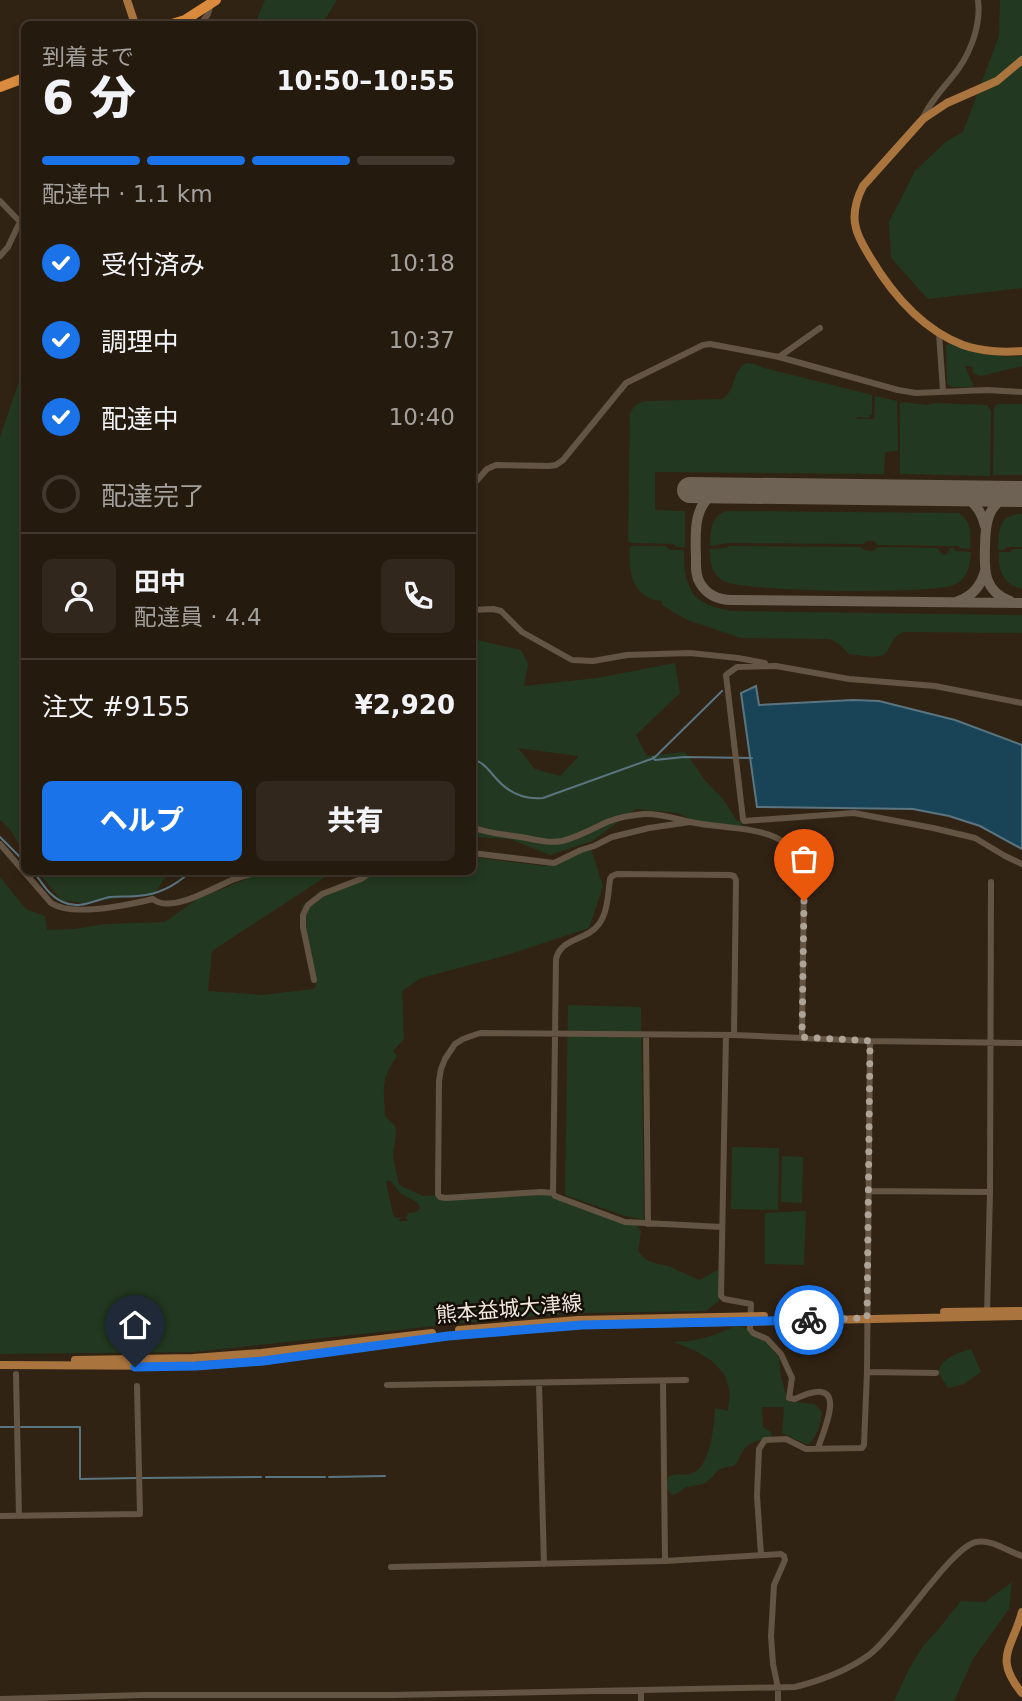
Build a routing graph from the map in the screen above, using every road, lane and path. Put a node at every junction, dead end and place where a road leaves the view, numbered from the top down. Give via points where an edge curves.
1 (127, 0) edge
2 (978, 0) edge
3 (212, 1) edge
4 (134, 21) edge
5 (181, 21) edge
6 (203, 21) edge
7 (1022, 60) edge
8 (21, 79) edge
9 (0, 87) edge
10 (923, 119) junction
11 (0, 201) edge
12 (21, 223) edge
13 (21, 226) edge
14 (0, 256) edge
15 (820, 328) dead end
16 (939, 333) junction
17 (1022, 351) edge
18 (779, 357) junction
19 (943, 391) junction
20 (1022, 391) edge
21 (476, 481) edge
22 (476, 610) edge
23 (849, 679) junction
24 (1022, 703) edge
25 (691, 822) junction
26 (476, 828) edge
27 (0, 844) edge
28 (476, 853) edge
29 (1022, 864) edge
30 (21, 868) edge
31 (27, 875) edge
32 (249, 875) edge
33 (367, 875) edge
34 (990, 882) dead end
35 (314, 980) dead end
36 (555, 1034) junction
37 (646, 1035) junction
38 (730, 1035) junction
39 (802, 1037) junction
40 (870, 1041) junction
41 (991, 1043) junction
42 (1022, 1043) edge
43 (868, 1191) junction
44 (990, 1192) junction
45 (553, 1193) junction
46 (648, 1224) junction
47 (722, 1227) junction
48 (1022, 1311) edge
49 (867, 1316) junction
50 (987, 1316) junction
51 (1022, 1316) edge
52 (0, 1362) edge
53 (867, 1372) junction
54 (936, 1373) dead end
55 (16, 1374) dead end
56 (686, 1380) dead end
57 (663, 1381) junction
58 (539, 1384) junction
59 (137, 1385) dead end
60 (387, 1385) dead end
61 (818, 1448) junction
62 (0, 1516) edge
63 (19, 1516) junction
64 (761, 1555) junction
65 (1022, 1556) edge
66 (665, 1562) junction
67 (544, 1564) junction
68 (391, 1567) dead end
69 (1022, 1612) edge
70 (779, 1688) junction
71 (641, 1690) junction
72 (1022, 1693) edge
73 (270, 1698) edge
74 (0, 1699) edge
75 (641, 1701) edge
76 (778, 1701) edge

1 - 4 main road
2 - 10 street via 980,12 970,47
3 - 5 highway
3 - 6 street
7 - 10 main road via 998,81
8 - 9 highway
10 - 16 main road via 863,186 855,218 865,248 895,295
11 - 12 street
13 - 14 street
15 - 18 street
16 - 17 main road via 965,346
16 - 19 street
18 - 19 street via 898,390
18 - 21 street via 703,345 626,383 560,463 496,465
19 - 20 street
22 - 23 street via 500,611 522,632 572,660 690,653
23 - 24 street via 934,686
23 - 29 street via 776,666 737,667 727,673 743,820 854,813 975,838
25 - 26 street via 644,814 546,842
25 - 28 street via 612,837 554,863
25 - 39 street via 771,835 796,852 804,879
27 - 30 street
31 - 32 street via 51,903 71,910 153,899 166,904 187,900
33 - 35 street via 308,905 303,927
34 - 41 street
36 - 37 street
36 - 38 street via 558,951 600,924 612,876 630,874 730,875 736,880
36 - 45 street
36 - 45 street via 480,1033 463,1039 445,1059 439,1081 440,1197
37 - 38 street
37 - 46 street
38 - 39 street
38 - 47 street
39 - 40 street
40 - 41 street
40 - 43 street
41 - 42 street
41 - 44 street
43 - 44 street
43 - 49 street
44 - 50 street
45 - 46 street via 625,1222
46 - 47 street
47 - 61 street via 721,1296 749,1303 750,1329 768,1339 781,1354 792,1378 789,1398 822,1392 831,1402
48 - 50 main road, 熊本益城大津線
49 - 50 main road, 熊本益城大津線
49 - 52 main road, 熊本益城大津線 via 578,1320 193,1359
49 - 53 street
50 - 51 main road, 熊本益城大津線
53 - 54 street
53 - 61 street via 864,1445
55 - 63 street
56 - 57 street
57 - 58 street
57 - 66 street
58 - 60 street
58 - 67 street
59 - 63 street via 140,1514
61 - 64 street via 806,1449 786,1439 761,1444 757,1496
62 - 63 street
64 - 66 street
64 - 70 street via 780,1554 785,1560 774,1585 771,1624
65 - 70 street via 993,1544 973,1542 870,1654 808,1684
66 - 67 street
67 - 68 street
69 - 72 main road via 1006,1667
70 - 71 street
70 - 76 street
71 - 73 street
71 - 75 street
73 - 74 street

